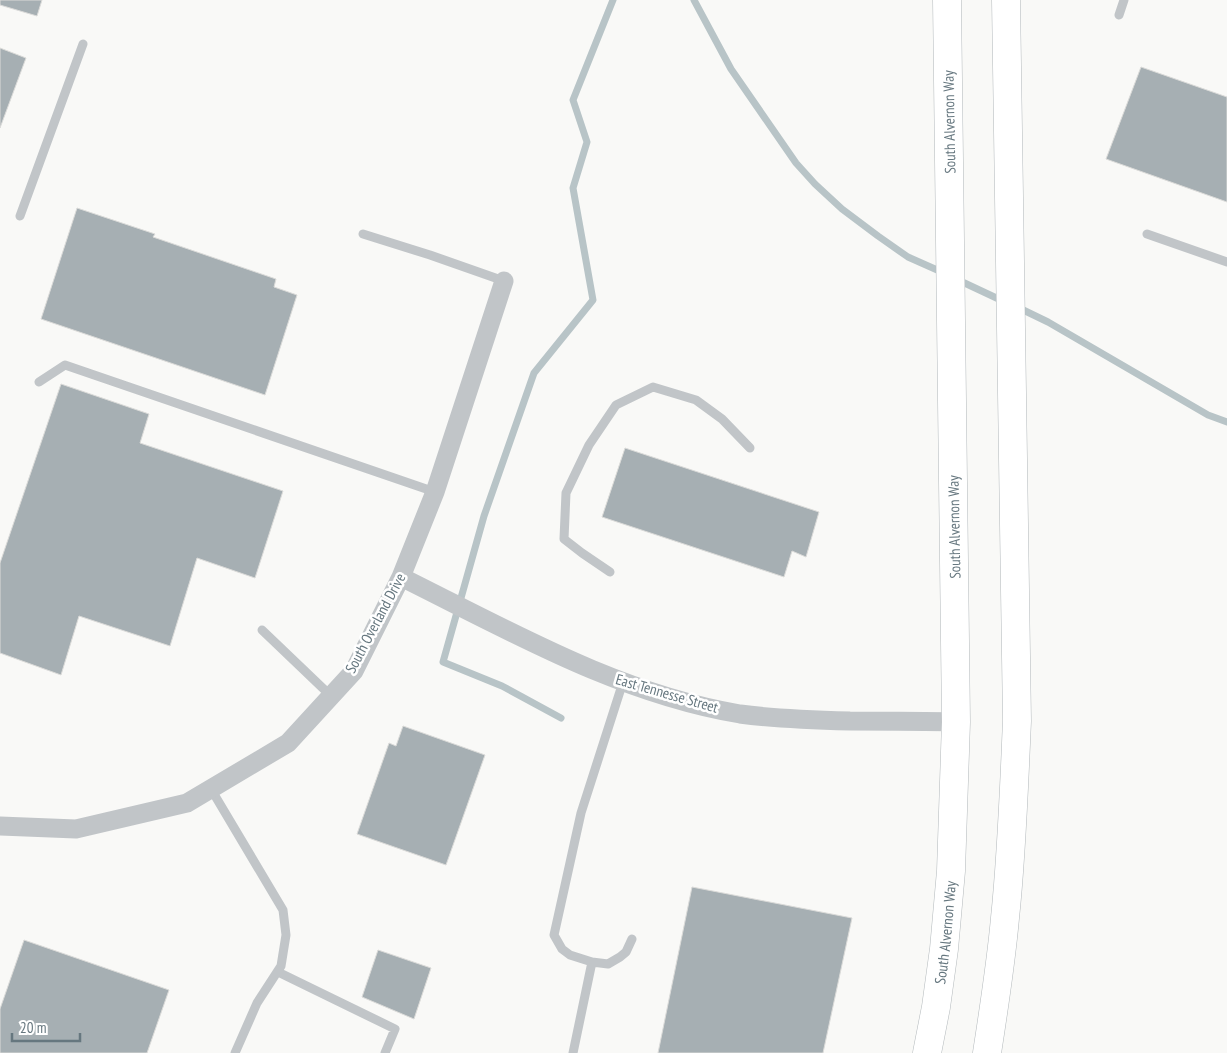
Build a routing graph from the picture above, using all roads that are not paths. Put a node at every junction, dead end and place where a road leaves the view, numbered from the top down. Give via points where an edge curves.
1 (947, 0) edge
2 (1006, 0) edge
3 (1124, 0) edge
4 (1119, 15) dead end
5 (83, 44) dead end
6 (20, 216) dead end
7 (363, 234) dead end
8 (1147, 234) dead end
9 (1227, 262) edge
10 (504, 281) joint
11 (39, 382) dead end
12 (750, 448) dead end
13 (436, 492) junction
14 (610, 572) dead end
15 (401, 577) junction
16 (262, 630) dead end
17 (623, 682) junction
18 (332, 696) junction
19 (956, 722) junction
20 (211, 789) junction
21 (0, 826) edge
22 (632, 939) dead end
23 (592, 962) junction
24 (278, 972) junction
25 (235, 1053) edge
26 (385, 1053) edge
27 (573, 1053) edge
28 (927, 1053) edge
29 (987, 1053) edge

1 - 19 main road, South Alvernon Way
2 - 29 main road via 1017,721 1006,918
3 - 4 lane
5 - 6 lane
7 - 10 lane
8 - 9 lane
10 - 13 street, South Overland Drive
11 - 13 lane via 65,365
12 - 14 lane via 722,419 696,400 653,387 616,405 589,445 566,493 564,539
13 - 15 street, South Overland Drive
15 - 17 street, East Tennesse Street via 559,656
15 - 18 street, South Overland Drive via 354,671
16 - 18 lane
17 - 19 street, East Tennesse Street via 682,701 740,714 784,719
17 - 23 lane via 581,814 554,935 570,955
18 - 20 street, South Overland Drive via 288,743
19 - 28 main road, South Alvernon Way via 951,871 944,949
20 - 21 street, South Overland Drive via 187,804 76,829
20 - 24 lane via 283,910 286,935
22 - 23 lane via 626,952 608,964
23 - 27 lane
24 - 25 lane via 257,1003
24 - 26 lane via 395,1029

